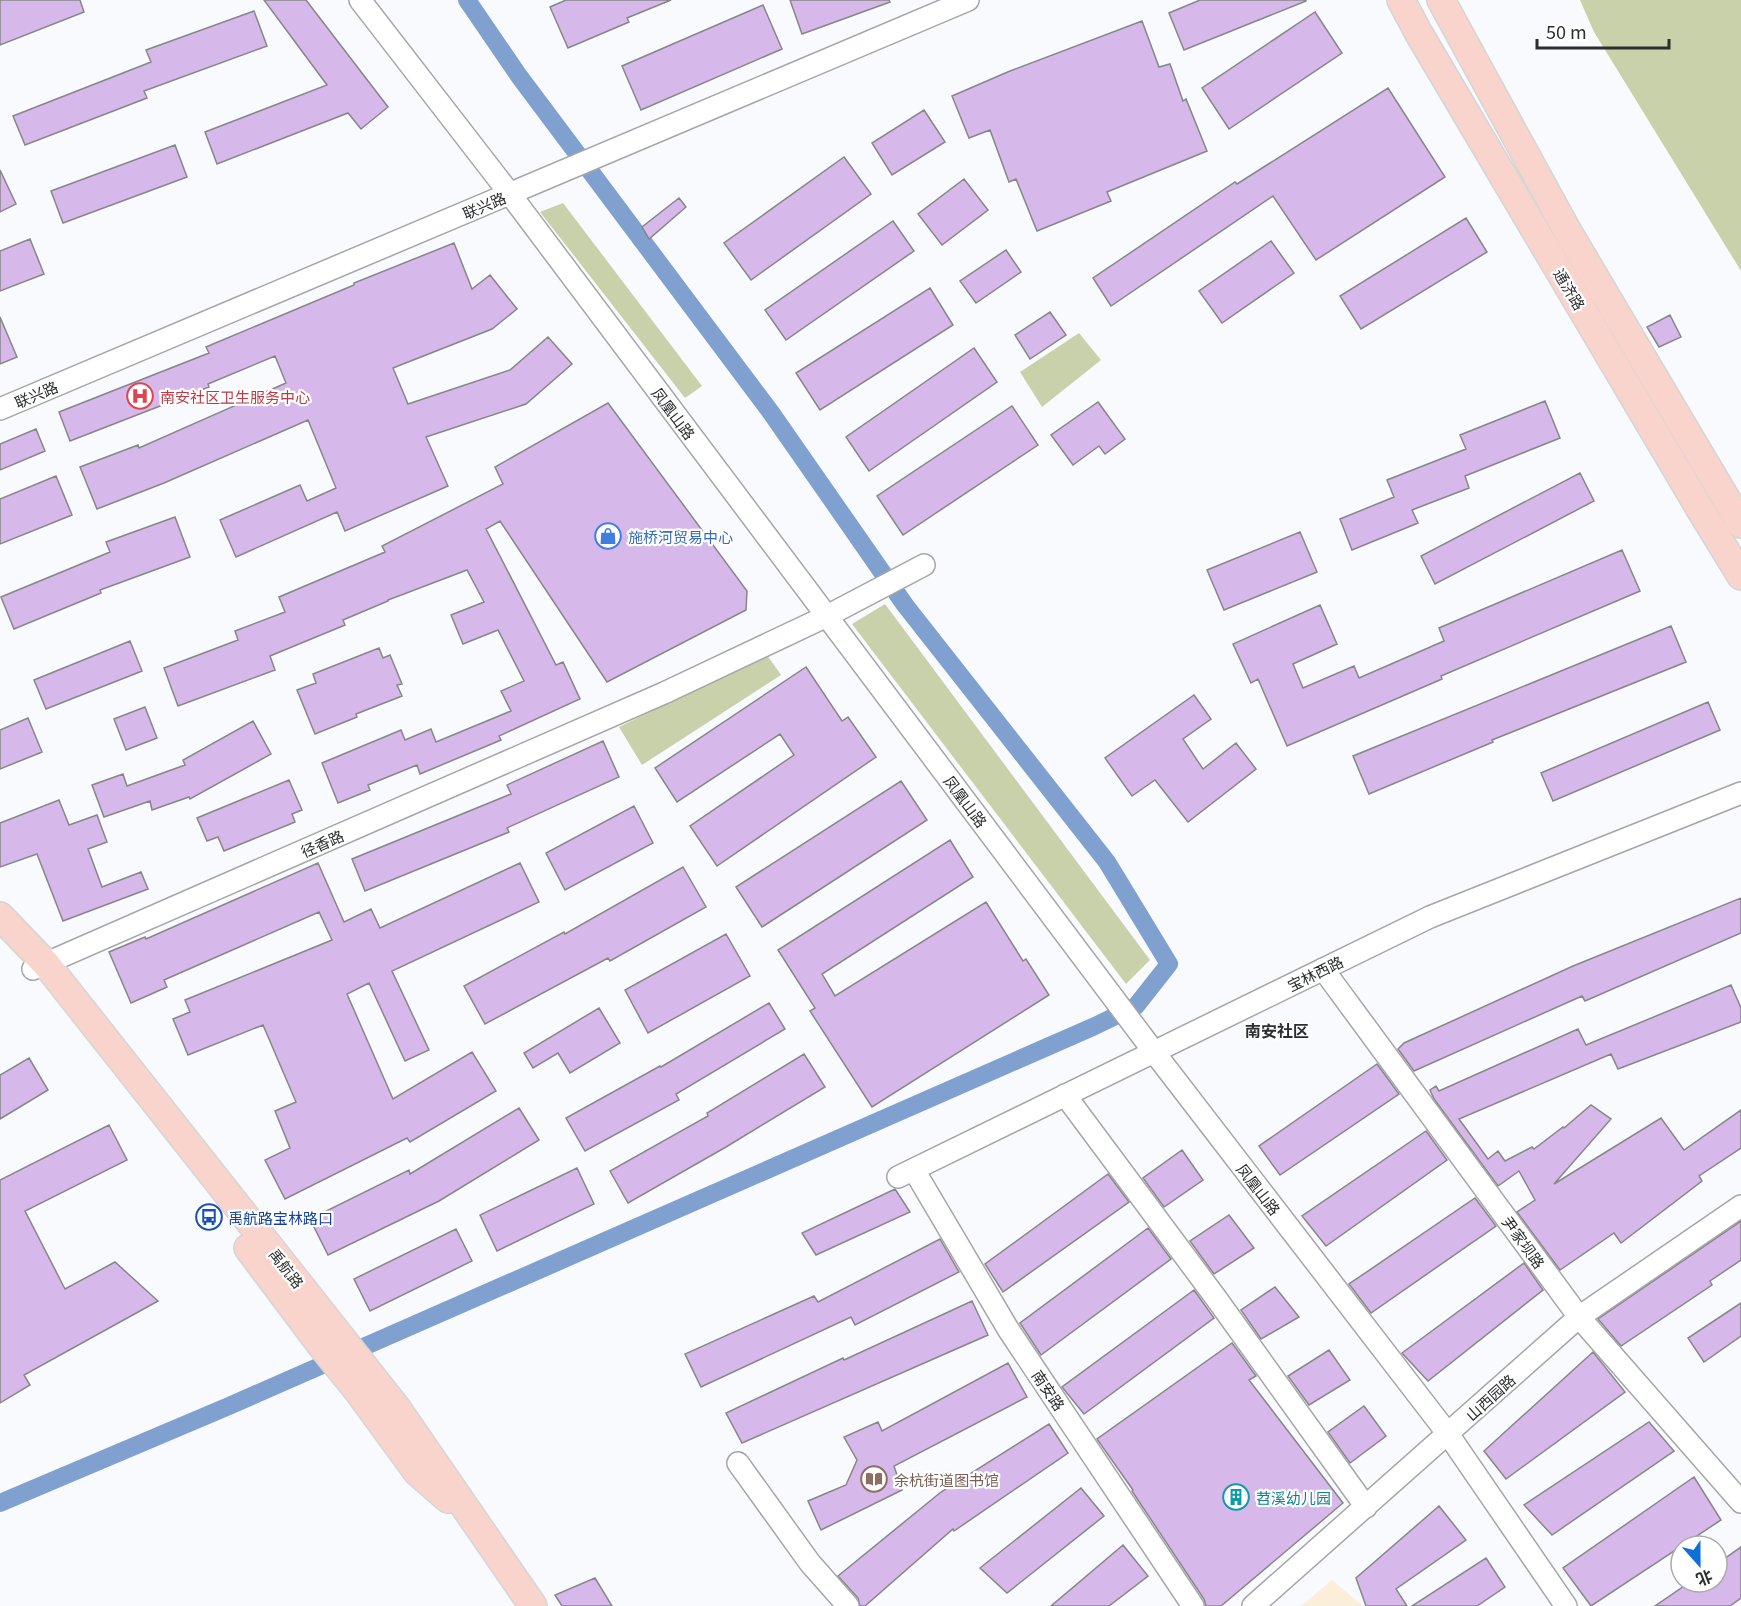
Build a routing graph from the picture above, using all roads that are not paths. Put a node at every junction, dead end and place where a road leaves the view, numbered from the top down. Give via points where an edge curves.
1 (360, 0) edge
2 (968, 0) edge
3 (1401, 0) edge
4 (1441, 0) edge
5 (510, 194) junction
6 (0, 410) edge
7 (1741, 524) edge
8 (917, 568) dead end
9 (1741, 576) edge
10 (827, 616) junction
11 (1741, 793) edge
12 (0, 916) edge
13 (0, 934) edge
14 (39, 966) junction
15 (1323, 969) junction
16 (1154, 1052) junction
17 (1065, 1095) junction
18 (906, 1173) joint
19 (1741, 1206) edge
20 (1579, 1317) junction
21 (367, 1386) junction
22 (1448, 1434) junction
23 (738, 1464) dead end
24 (1741, 1502) edge
25 (1366, 1507) junction
26 (514, 1606) edge
27 (533, 1606) edge
28 (848, 1606) edge
29 (1193, 1606) edge
30 (1253, 1606) edge
31 (1566, 1606) edge

1 - 5 street, 凤凰山路
2 - 5 street, 联兴路
3 - 9 main road, 通济路
4 - 7 main road, 通济路 via 1568,232
5 - 6 street, 联兴路
5 - 10 street, 凤凰山路
8 - 10 street, 径香路
10 - 14 street, 径香路 via 612,716
10 - 16 street, 凤凰山路
11 - 15 street, 宝林西路 via 1430,916
12 - 14 main road, 禹航路
13 - 14 main road, 禹航路
14 - 21 main road, 禹航路 via 164,1133
15 - 16 street, 宝林西路
15 - 20 street, 尹家坝路
16 - 17 street, 宝林西路
16 - 22 street, 凤凰山路
17 - 18 street, 宝林西路
17 - 25 street
18 - 29 street, 南安路
19 - 20 street, 山西园路
20 - 22 street, 山西园路
20 - 24 street, 尹家坝路
21 - 26 main road, 禹航路 via 417,1472 464,1512 502,1569
21 - 27 main road, 禹航路 via 396,1407
22 - 25 street, 山西园路
22 - 31 street, 凤凰山路
23 - 28 street via 810,1563
25 - 30 street, 山西园路

